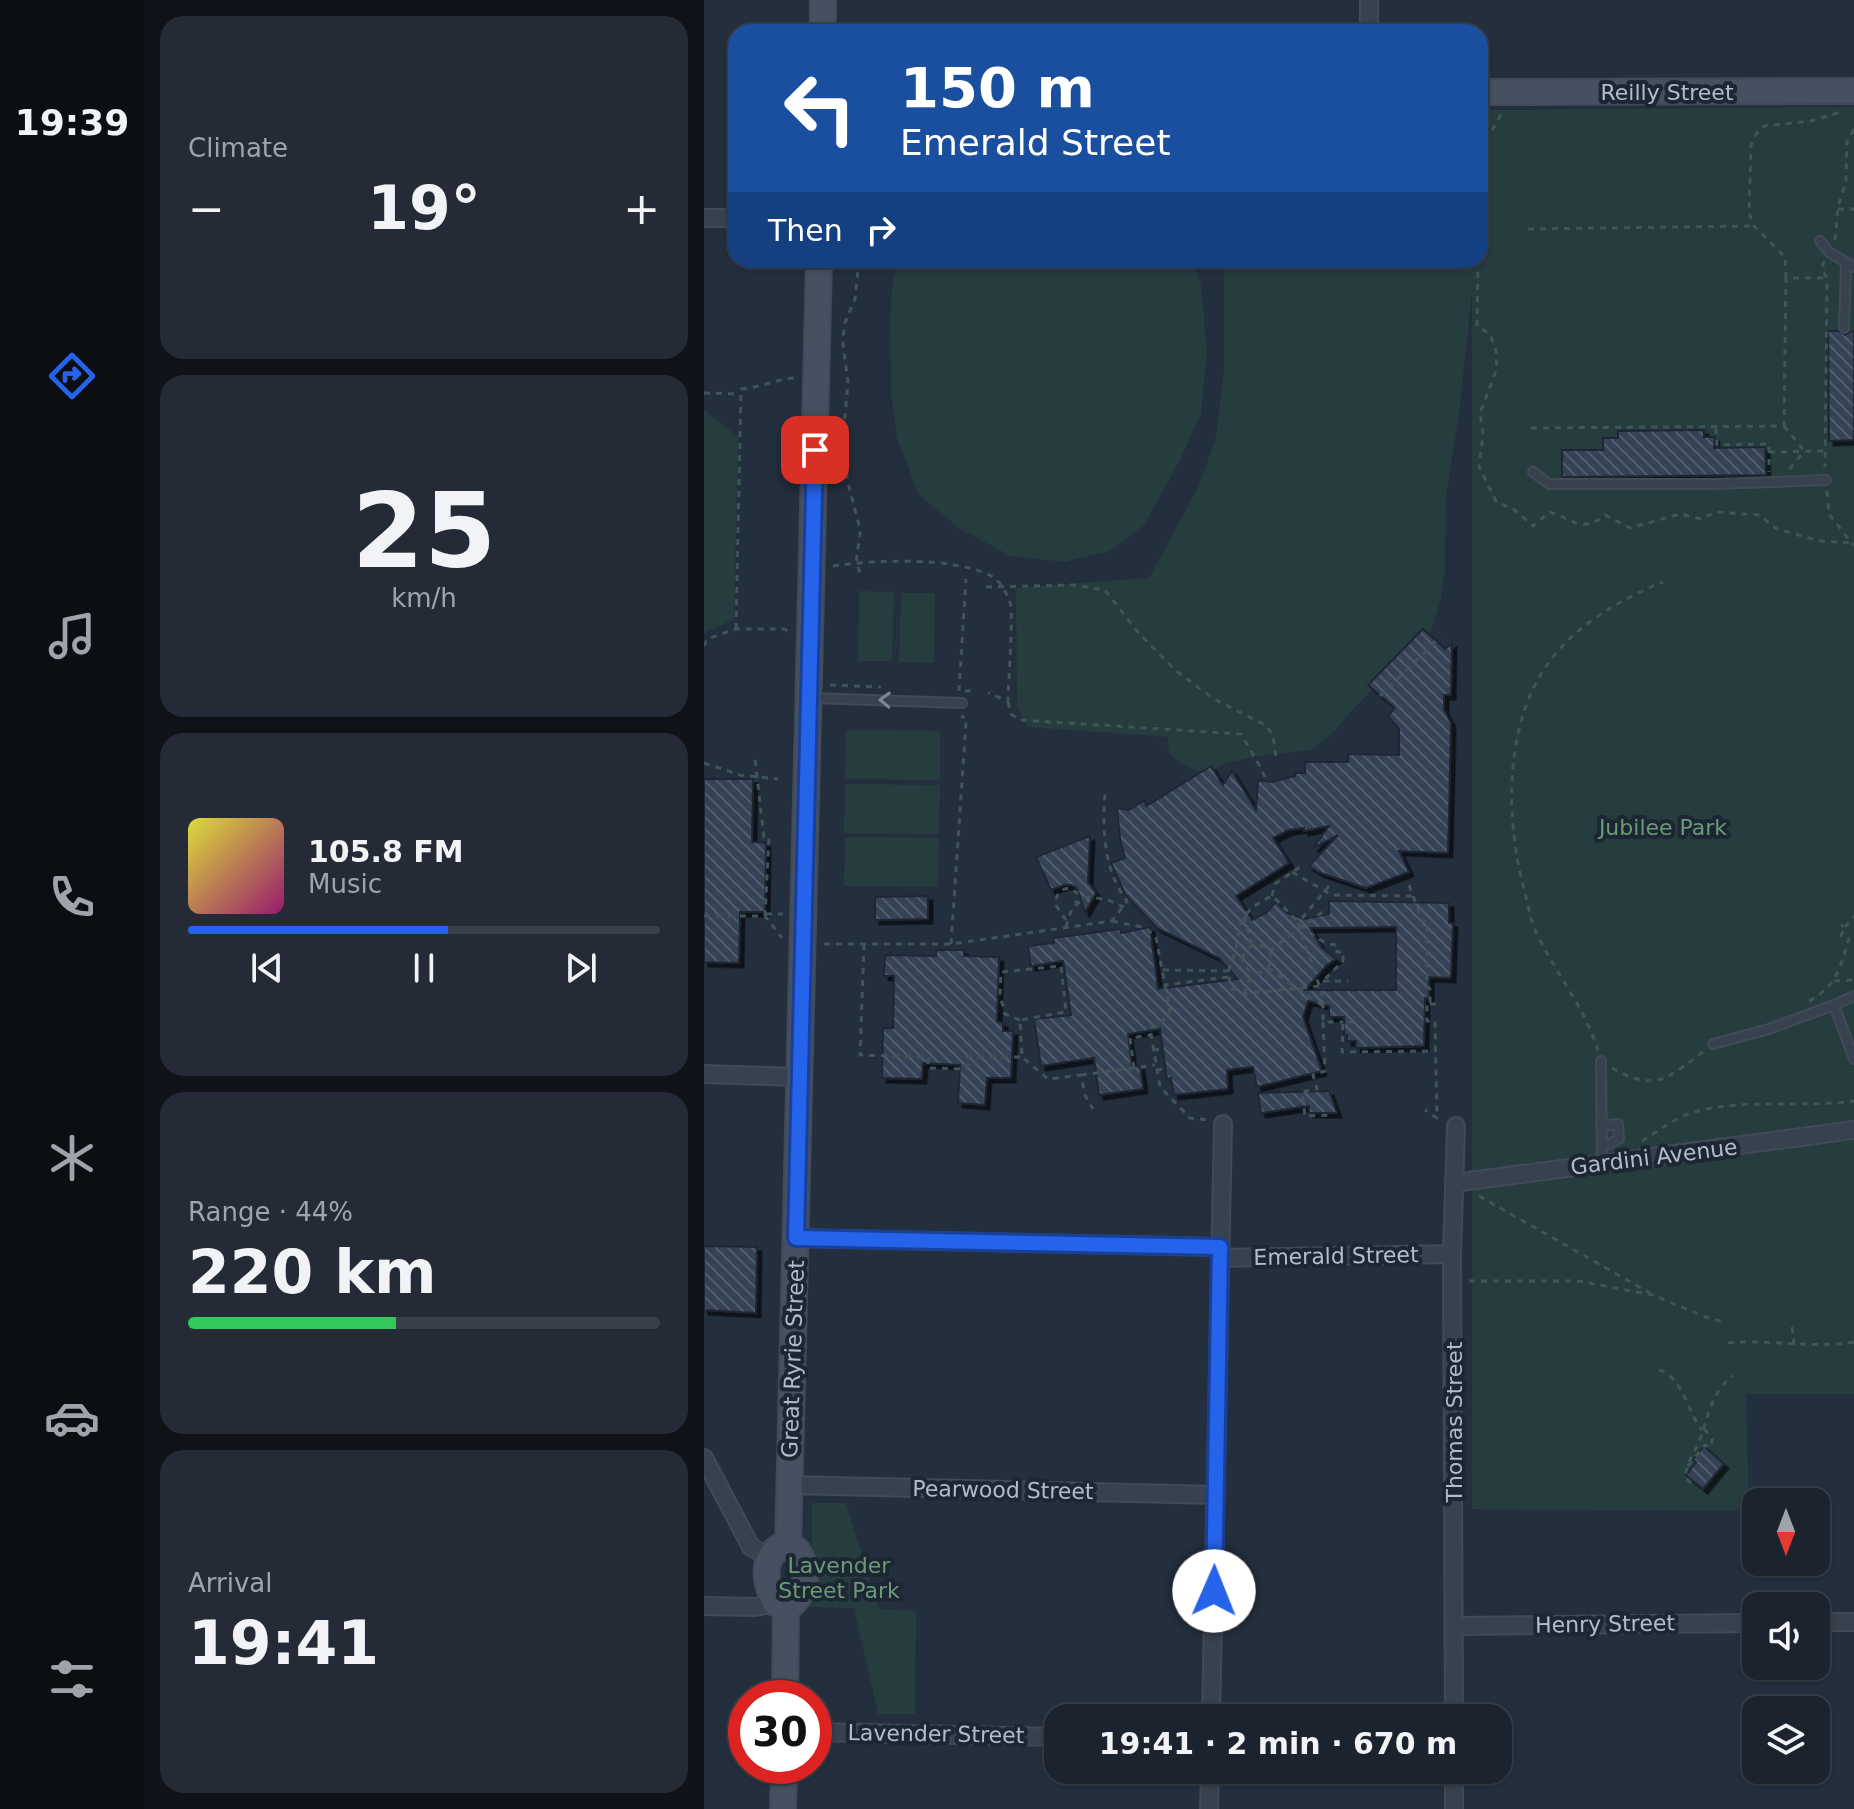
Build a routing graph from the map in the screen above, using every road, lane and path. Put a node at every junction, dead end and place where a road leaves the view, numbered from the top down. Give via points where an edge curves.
1 (823, 0) edge
2 (1369, 0) edge
3 (823, 24) edge
4 (1369, 24) edge
5 (1488, 92) edge
6 (1852, 100) edge
7 (1503, 111) dead end
8 (1854, 129) edge
9 (1488, 137) edge
10 (1838, 209) junction
11 (1854, 209) edge
12 (704, 218) edge
13 (728, 218) edge
14 (1754, 226) junction
15 (1528, 229) dead end
16 (1820, 241) dead end
17 (1829, 252) junction
18 (1850, 265) edge
19 (819, 268) edge
20 (858, 268) edge
21 (1478, 268) edge
22 (1786, 278) junction
23 (1827, 278) junction
24 (1844, 328) dead end
25 (795, 378) dead end
26 (704, 393) edge
27 (741, 394) junction
28 (1784, 426) junction
29 (1716, 427) junction
30 (1531, 428) dead end
31 (1802, 451) junction
32 (1823, 451) junction
33 (1769, 452) junction
34 (1533, 472) dead end
35 (1770, 478) dead end
36 (1782, 478) dead end
37 (1826, 480) junction
38 (1852, 544) edge
39 (856, 563) junction
40 (833, 566) dead end
41 (860, 573) dead end
42 (966, 579) dead end
43 (1663, 582) dead end
44 (1002, 586) junction
45 (986, 587) dead end
46 (736, 629) junction
47 (790, 632) dead end
48 (1440, 637) dead end
49 (704, 646) edge
50 (948, 690) dead end
51 (976, 690) dead end
52 (961, 691) junction
53 (988, 693) dead end
54 (1380, 696) dead end
55 (808, 698) junction
56 (1008, 701) junction
57 (962, 703) dead end
58 (955, 715) dead end
59 (1276, 756) dead end
60 (755, 760) dead end
61 (704, 763) edge
62 (755, 777) junction
63 (778, 779) dead end
64 (1267, 782) dead end
65 (1105, 793) dead end
66 (1300, 867) dead end
67 (1292, 872) junction
68 (1409, 885) dead end
69 (1329, 886) dead end
70 (1324, 892) junction
71 (1272, 896) junction
72 (1413, 896) junction
73 (1076, 903) junction
74 (1124, 907) junction
75 (1328, 913) dead end
76 (783, 914) dead end
77 (766, 915) junction
78 (704, 916) edge
79 (1244, 916) junction
80 (1854, 916) edge
81 (1066, 920) junction
82 (1112, 921) junction
83 (1300, 926) junction
84 (1066, 927) junction
85 (782, 938) dead end
86 (1851, 940) edge
87 (824, 944) dead end
88 (864, 944) junction
89 (951, 944) junction
90 (1252, 946) junction
91 (1269, 951) junction
92 (1268, 968) junction
93 (1163, 970) junction
94 (1228, 971) junction
95 (1253, 972) junction
96 (1229, 977) junction
97 (1854, 980) edge
98 (1348, 981) dead end
99 (1834, 981) junction
100 (1320, 983) junction
101 (1165, 985) junction
102 (1297, 988) junction
103 (1244, 994) junction
104 (1854, 996) edge
105 (1806, 1002) dead end
106 (1430, 1004) junction
107 (1439, 1004) dead end
108 (1834, 1005) junction
109 (1323, 1006) junction
110 (1020, 1020) junction
111 (1323, 1022) junction
112 (1343, 1022) junction
113 (1353, 1022) dead end
114 (1151, 1035) junction
115 (1713, 1044) joint
116 (1162, 1049) dead end
117 (1153, 1050) junction
118 (1436, 1051) junction
119 (1022, 1057) junction
120 (1854, 1059) edge
121 (1601, 1061) junction
122 (1155, 1068) junction
123 (1134, 1069) junction
124 (1165, 1069) dead end
125 (704, 1074) edge
126 (1081, 1075) junction
127 (799, 1077) junction
128 (1854, 1101) edge
129 (1093, 1109) dead end
130 (1425, 1110) dead end
131 (1333, 1115) dead end
132 (1223, 1121) joint
133 (1456, 1126) dead end
134 (1601, 1126) junction
135 (1854, 1130) edge
136 (1637, 1144) dead end
137 (1602, 1156) junction
138 (1454, 1183) junction
139 (796, 1238) junction
140 (1220, 1253) junction
141 (1452, 1254) junction
142 (1453, 1281) junction
143 (1653, 1295) junction
144 (1725, 1322) dead end
145 (1792, 1327) dead end
146 (1854, 1342) edge
147 (1728, 1343) dead end
148 (1794, 1345) junction
149 (1659, 1370) dead end
150 (1733, 1376) dead end
151 (1703, 1428) junction
152 (704, 1458) edge
153 (1686, 1469) junction
154 (1691, 1483) dead end
155 (789, 1485) junction
156 (1216, 1495) junction
157 (778, 1552) junction
158 (780, 1605) junction
159 (704, 1606) edge
160 (1830, 1622) edge
161 (1854, 1622) edge
162 (1742, 1623) edge
163 (1455, 1626) junction
164 (784, 1680) edge
165 (1211, 1704) edge
166 (1454, 1704) edge
167 (832, 1732) edge
168 (1044, 1737) edge
169 (784, 1784) edge
170 (1210, 1784) edge
171 (1454, 1784) edge
172 (783, 1809) edge
173 (1209, 1809) edge
174 (1454, 1809) edge

1 - 3 main road
2 - 4 street
5 - 6 main road, Reilly Street
6 - 14 path via 1811,121 1770,124 1756,134 1750,150 1749,213
7 - 9 path
8 - 10 path via 1847,142 1846,182
10 - 11 path
10 - 17 path
12 - 13 street
14 - 15 path
14 - 22 path via 1785,257
16 - 17 lane
17 - 18 lane
17 - 23 path via 1822,264
18 - 24 lane
19 - 55 main road, Great Ryrie Street
20 - 39 path via 843,344 847,479 861,537
21 - 38 path via 1477,326 1490,334 1497,354 1480,413 1479,467 1497,503 1533,526 1550,512 1585,526 1605,515 1630,528 1680,514 1701,519 1716,512 1759,515 1777,529
22 - 23 path
22 - 28 path
23 - 32 path
25 - 27 path via 741,389
26 - 27 path
27 - 46 path
28 - 29 path
28 - 31 path
29 - 30 path
29 - 33 path via 1717,445 1769,444
31 - 32 path
31 - 33 path
31 - 36 path
32 - 37 path
33 - 35 path
34 - 37 lane via 1549,484
37 - 38 path via 1829,514
39 - 40 path
39 - 41 path
39 - 44 path via 941,563 993,577
42 - 52 path
43 - 121 path via 1603,613 1553,657 1520,727 1510,790 1516,860 1535,931 1590,1025
44 - 45 path
44 - 56 path via 1011,605
44 - 59 path via 1105,590 1175,670 1214,699 1267,726
46 - 47 path
46 - 49 path via 707,639
48 - 54 path
50 - 52 path
51 - 52 path
53 - 56 path
57 -> 55 lane
55 - 127 main road, Great Ryrie Street
56 - 64 path via 1020,720 1241,734
58 - 89 path via 966,718 966,723
60 - 62 path
61 - 62 path
62 - 63 path
62 - 77 path via 764,837 769,837
65 - 74 path via 1104,839 1127,901
66 - 67 path
67 - 70 path
67 - 71 path via 1275,884
68 - 72 path
69 - 70 path
70 - 72 path
70 - 83 path
71 - 79 path
71 - 83 path
72 - 106 path via 1422,921 1427,921
73 - 74 path via 1094,896
73 - 81 path
73 - 81 path via 1077,893 1070,888 1056,895 1055,904
74 - 82 path
75 - 83 path
76 - 77 path
77 - 78 path
77 - 85 path
79 - 90 path
79 - 94 path
80 - 86 path via 1841,936
81 - 84 path
82 - 84 path
82 - 93 path via 1152,933
83 - 91 path
83 - 100 path
83 - 100 path via 1343,952 1343,961
84 - 89 path
86 - 99 path
87 - 88 path
88 - 89 path
88 - 119 path via 860,1055 928,1057 928,1068 967,1069 967,1057
90 - 91 path
90 - 95 path via 1243,959
91 - 92 path
92 - 95 path
92 - 102 path
93 - 94 path
93 - 101 path
94 - 96 path
95 - 103 path
96 - 101 path
96 - 103 path via 1231,989
97 - 99 path
98 - 100 path
99 - 105 path
100 - 102 path
100 - 109 path
101 - 114 path via 1170,1011 1159,1026 1150,1028
102 - 103 path
102 - 109 path
104 - 108 lane
106 - 107 path
106 - 118 path via 1427,1021 1437,1021
108 - 115 lane
108 - 120 lane
109 - 111 path
110 - 110 path via 1066,1012 1061,966 1001,972 1001,1007
110 - 119 path
111 - 112 path
111 - 131 path via 1325,1071 1313,1075 1317,1089 1302,1092 1305,1116
112 - 113 path
112 - 118 path via 1342,1052
114 - 117 path
114 - 123 path via 1130,1038
115 - 121 path via 1662,1081 1631,1079
116 - 117 path
117 - 122 path
118 - 130 path via 1437,1118
119 - 126 path via 1048,1079
121 - 134 lane
122 - 123 path
122 - 124 path
122 - 132 path via 1160,1087 1190,1118
123 - 126 path
125 - 127 street
126 - 129 path
127 - 139 main road, Great Ryrie Street
128 - 136 path via 1742,1105 1690,1113
132 - 140 street
133 - 138 street, Thomas Street
134 - 137 lane
134 - 137 lane via 1618,1124 1619,1139
135 - 137 street, Gardini Avenue
137 - 138 street, Gardini Avenue
138 - 141 street, Thomas Street
138 - 143 path
139 - 140 street, Emerald Street
139 - 155 main road, Great Ryrie Street
140 - 141 street, Emerald Street
140 - 156 street
141 - 142 street, Thomas Street
142 - 143 path via 1578,1281
142 - 163 street, Thomas Street
143 - 144 path
145 - 148 path
146 - 148 path
147 - 148 path
149 - 151 path via 1669,1373
150 - 151 path via 1724,1381
151 - 153 path
151 - 153 path via 1712,1445 1705,1445
152 - 157 street via 751,1547
153 - 154 path
155 - 156 street, Pearwood Street
155 - 157 main road, Great Ryrie Street
156 - 165 street
157 - 158 main road via 766,1581
157 - 158 main road via 797,1550 806,1578 799,1598
158 - 159 street
158 - 164 main road
160 - 161 street
162 - 163 street, Henry Street
163 - 166 street, Thomas Street
167 - 168 street, Lavender Street
169 - 172 main road
170 - 173 street
171 - 174 street

